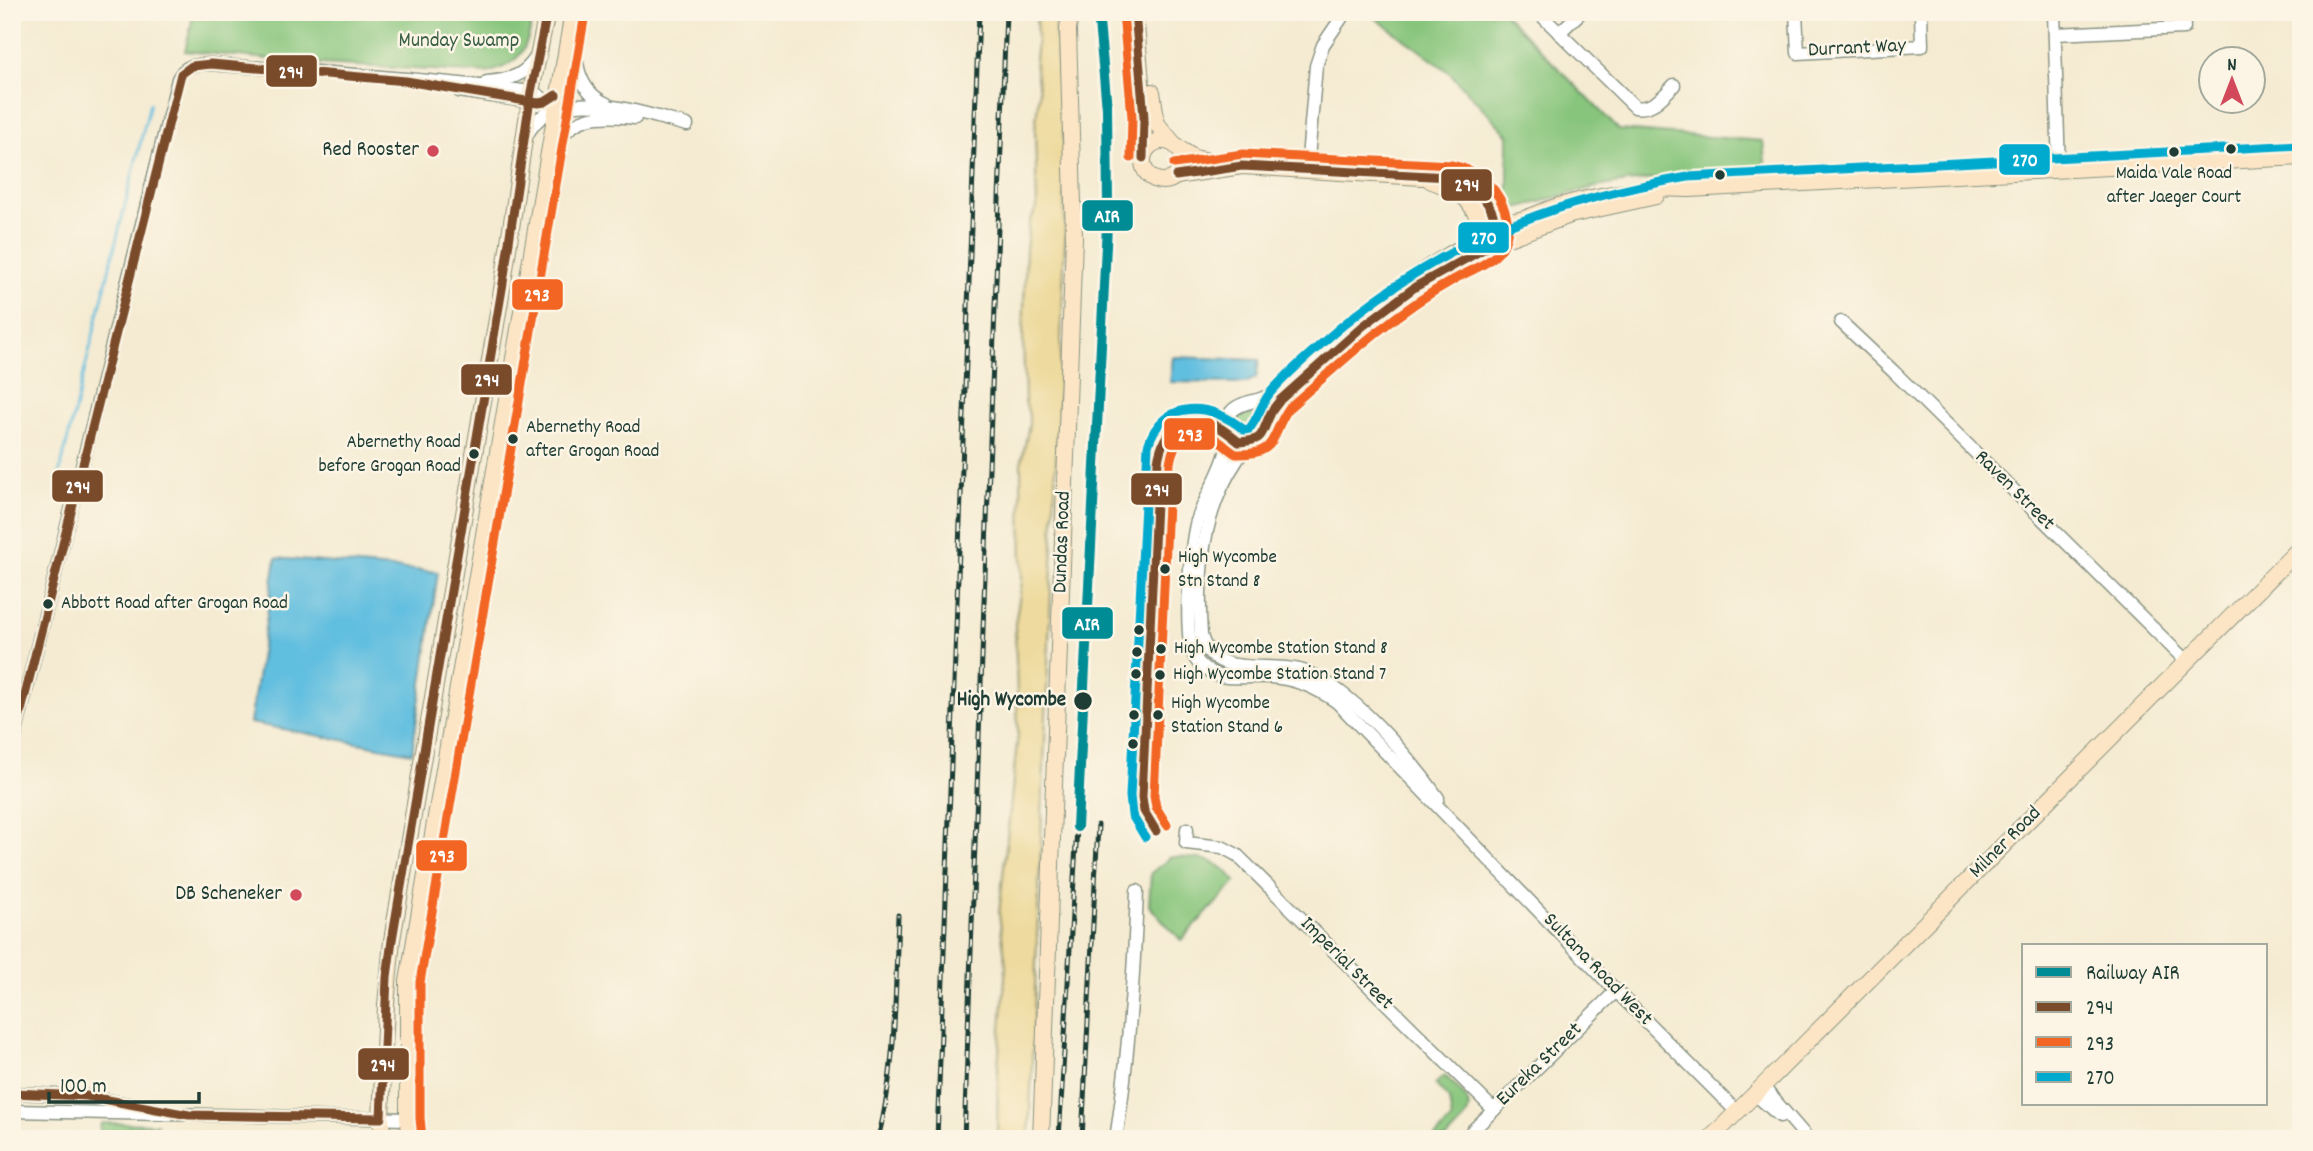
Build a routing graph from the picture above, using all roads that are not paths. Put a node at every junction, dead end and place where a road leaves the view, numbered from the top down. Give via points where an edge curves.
1 (547, 12) edge
2 (574, 12) edge
3 (1064, 12) edge
4 (1070, 12) edge
5 (1135, 12) edge
6 (1145, 12) edge
7 (1538, 12) edge
8 (1581, 12) edge
9 (1796, 12) edge
10 (1921, 12) edge
11 (2054, 12) edge
12 (2183, 12) edge
13 (1342, 17) dead end
14 (1068, 30) junction
15 (1559, 33) junction
16 (2055, 34) junction
17 (541, 44) junction
18 (406, 81) junction
19 (459, 83) junction
20 (1674, 85) dead end
21 (1147, 100) junction
22 (543, 103) junction
23 (613, 106) junction
24 (523, 143) junction
25 (1175, 145) junction
26 (2301, 156) edge
27 (1143, 158) junction
28 (1242, 166) junction
29 (546, 169) junction
30 (2059, 169) junction
31 (1307, 170) junction
32 (1176, 176) junction
33 (1492, 229) junction
34 (1841, 322) dead end
35 (1245, 404) junction
36 (1266, 425) junction
37 (1230, 435) junction
38 (1255, 441) junction
39 (2301, 547) edge
40 (2186, 661) junction
41 (12, 748) edge
42 (1458, 828) junction
43 (1187, 829) dead end
44 (1137, 891) dead end
45 (1616, 992) junction
46 (1759, 1091) junction
47 (12, 1093) edge
48 (1494, 1110) junction
49 (12, 1111) edge
50 (1737, 1112) junction
51 (189, 1115) junction
52 (381, 1118) junction
53 (408, 1119) junction
54 (383, 1139) edge
55 (410, 1139) edge
56 (1041, 1139) edge
57 (1116, 1139) edge
58 (1464, 1139) edge
59 (1710, 1139) edge
60 (1808, 1139) edge

1 - 17 main road
2 - 22 main road via 561,85
2 - 23 street via 578,70 584,86
3 - 14 main road, Dundas Road
4 - 14 main road, Dundas Road
5 - 21 main road
6 - 21 main road
7 - 15 street
8 - 15 street
9 - 10 street, Durrant Way via 1798,53 1922,46
11 - 16 street
12 - 16 street via 2184,28
13 - 31 street via 1323,45 1316,66
14 - 56 main road, Dundas Road via 1074,238
15 - 20 street via 1635,107 1654,104
16 - 30 street
17 - 19 street via 528,69 513,78
17 - 22 main road
18 - 19 street
18 - 22 street
18 - 41 street via 211,64 189,66 181,74
19 - 22 street
21 - 25 main road via 1157,124
21 - 27 main road
22 - 23 street
22 - 24 main road
22 - 24 street
22 - 29 main road via 552,134
23 - 29 street via 687,125 615,116 588,118 562,136
24 - 52 main road via 392,940
25 - 27 main road via 1154,142
25 - 28 main road via 1194,158
25 - 32 main road via 1183,165
26 - 30 main road
27 - 32 main road via 1145,171 1156,180
28 - 31 main road
28 - 32 main road
29 - 53 main road via 408,981
30 - 33 main road via 1689,189
31 - 33 main road via 1421,177 1462,195
33 - 35 street via 1385,297 1267,397
33 - 36 street via 1363,326 1280,400
34 - 40 street, Raven Street
35 - 36 street via 1260,410
35 - 37 street via 1228,417
36 - 38 street
37 - 38 street via 1245,443
37 - 42 street via 1196,523 1192,546 1188,632 1194,656 1219,676 1284,678 1325,694
38 - 42 street via 1230,472 1206,530 1200,625 1206,650 1223,663 1290,668 1335,687 1415,766
39 - 40 main road, Milner Road
40 - 46 main road, Milner Road
42 - 45 street, Sultana Road West
43 - 48 street, Imperial Street via 1185,850 1222,847 1237,855
44 - 57 street
45 - 48 street, Eureka Street
45 - 50 street, Sultana Road West
46 - 50 main road, Milner Road
46 - 60 street
47 - 51 street via 86,1096
48 - 58 street, Eureka Street
49 - 51 street
50 - 59 main road, Milner Road
51 - 52 street
52 - 53 street
52 - 54 main road
53 - 55 main road

